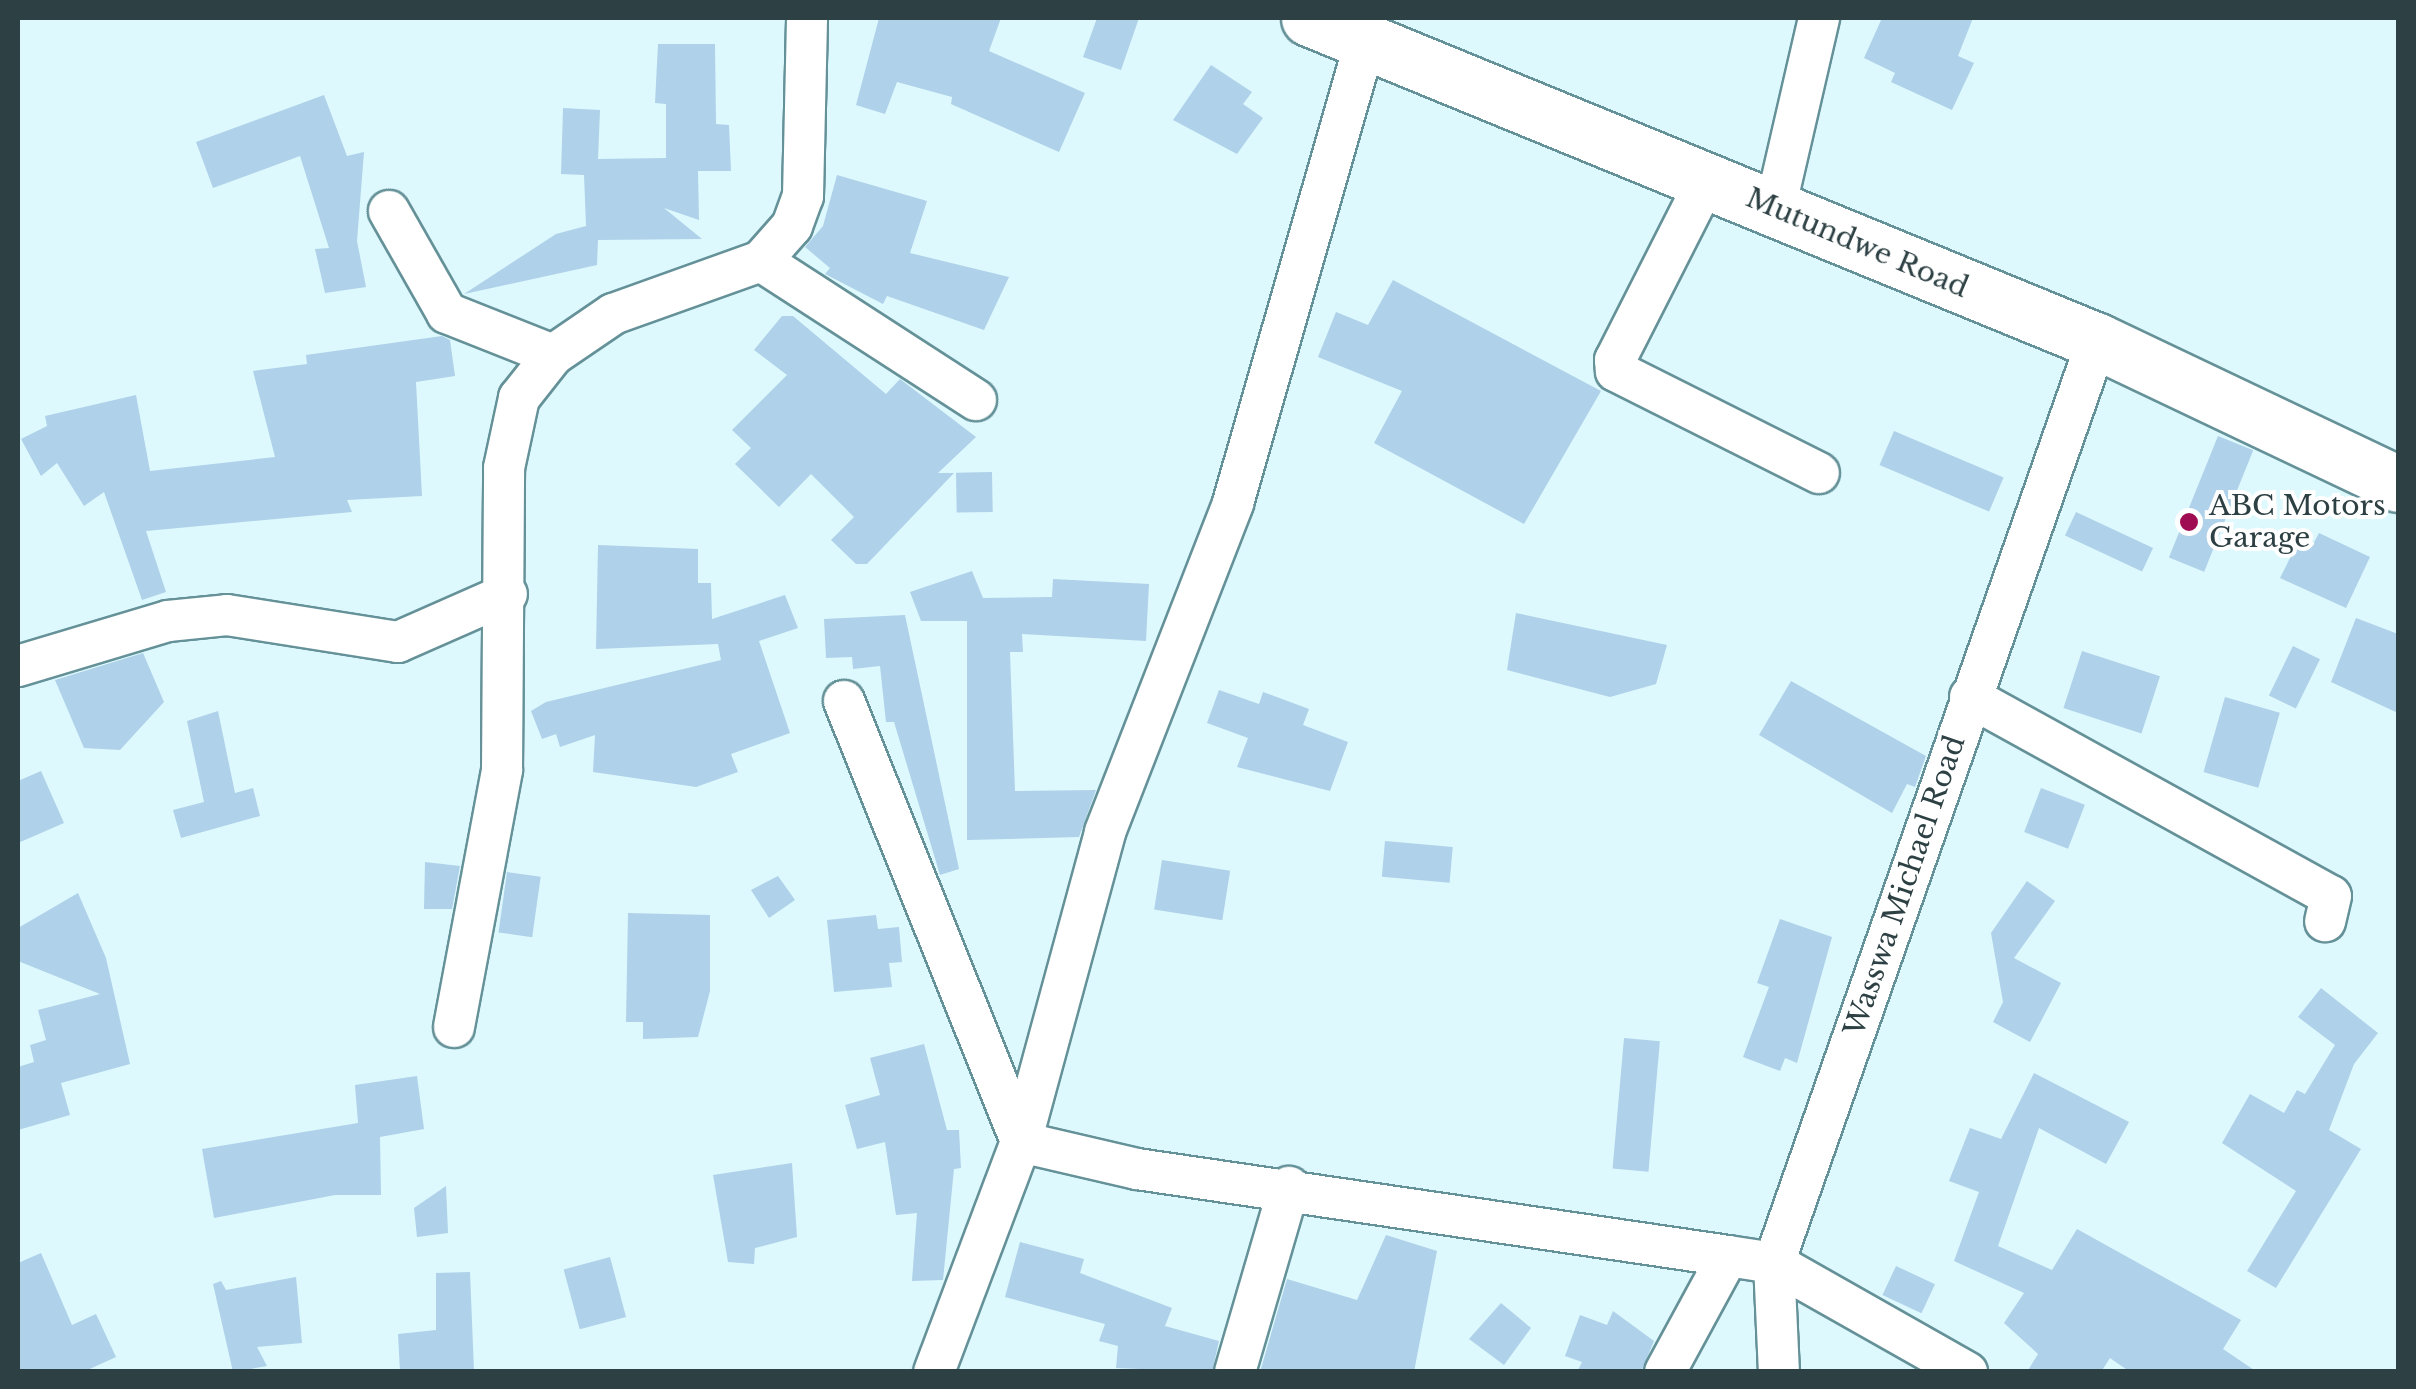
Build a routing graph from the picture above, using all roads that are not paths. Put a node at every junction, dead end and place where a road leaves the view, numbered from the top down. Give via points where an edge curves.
1 (807, 18) edge
2 (1309, 18) edge
3 (1819, 18) edge
4 (1366, 40) junction
5 (1706, 180) junction
6 (1775, 209) junction
7 (389, 211) dead end
8 (761, 261) junction
9 (2097, 341) junction
10 (553, 355) junction
11 (976, 400) dead end
12 (1819, 473) dead end
13 (2398, 484) edge
14 (507, 594) junction
15 (18, 666) edge
16 (1970, 697) junction
17 (844, 701) dead end
18 (2325, 921) dead end
19 (454, 1027) dead end
20 (1021, 1142) junction
21 (1289, 1186) junction
22 (1728, 1256) junction
23 (1774, 1263) junction
24 (934, 1372) edge
25 (1235, 1372) edge
26 (1665, 1372) edge
27 (1779, 1372) edge
28 (1967, 1372) edge

1 - 8 street via 804,196 792,226
2 - 4 main road, Mutundwe Road
3 - 6 street
4 - 5 main road, Mutundwe Road
4 - 20 street via 1233,503 1105,832
5 - 6 main road, Mutundwe Road
5 - 12 street via 1614,360 1616,371
6 - 9 main road, Mutundwe Road
7 - 10 street via 446,313
8 - 10 street via 613,314
8 - 11 street
9 - 13 main road, Mutundwe Road
9 - 16 street, Wasswa Michael Road
10 - 14 street via 519,398 504,468
14 - 15 street via 398,642 226,615 168,620
14 - 19 street via 502,770
16 - 18 street via 2331,896
16 - 23 street, Wasswa Michael Road
17 - 20 street
20 - 21 street via 1137,1170
20 - 24 street
21 - 22 street
21 - 25 street
22 - 23 street
22 - 26 street
23 - 27 street
23 - 28 street

